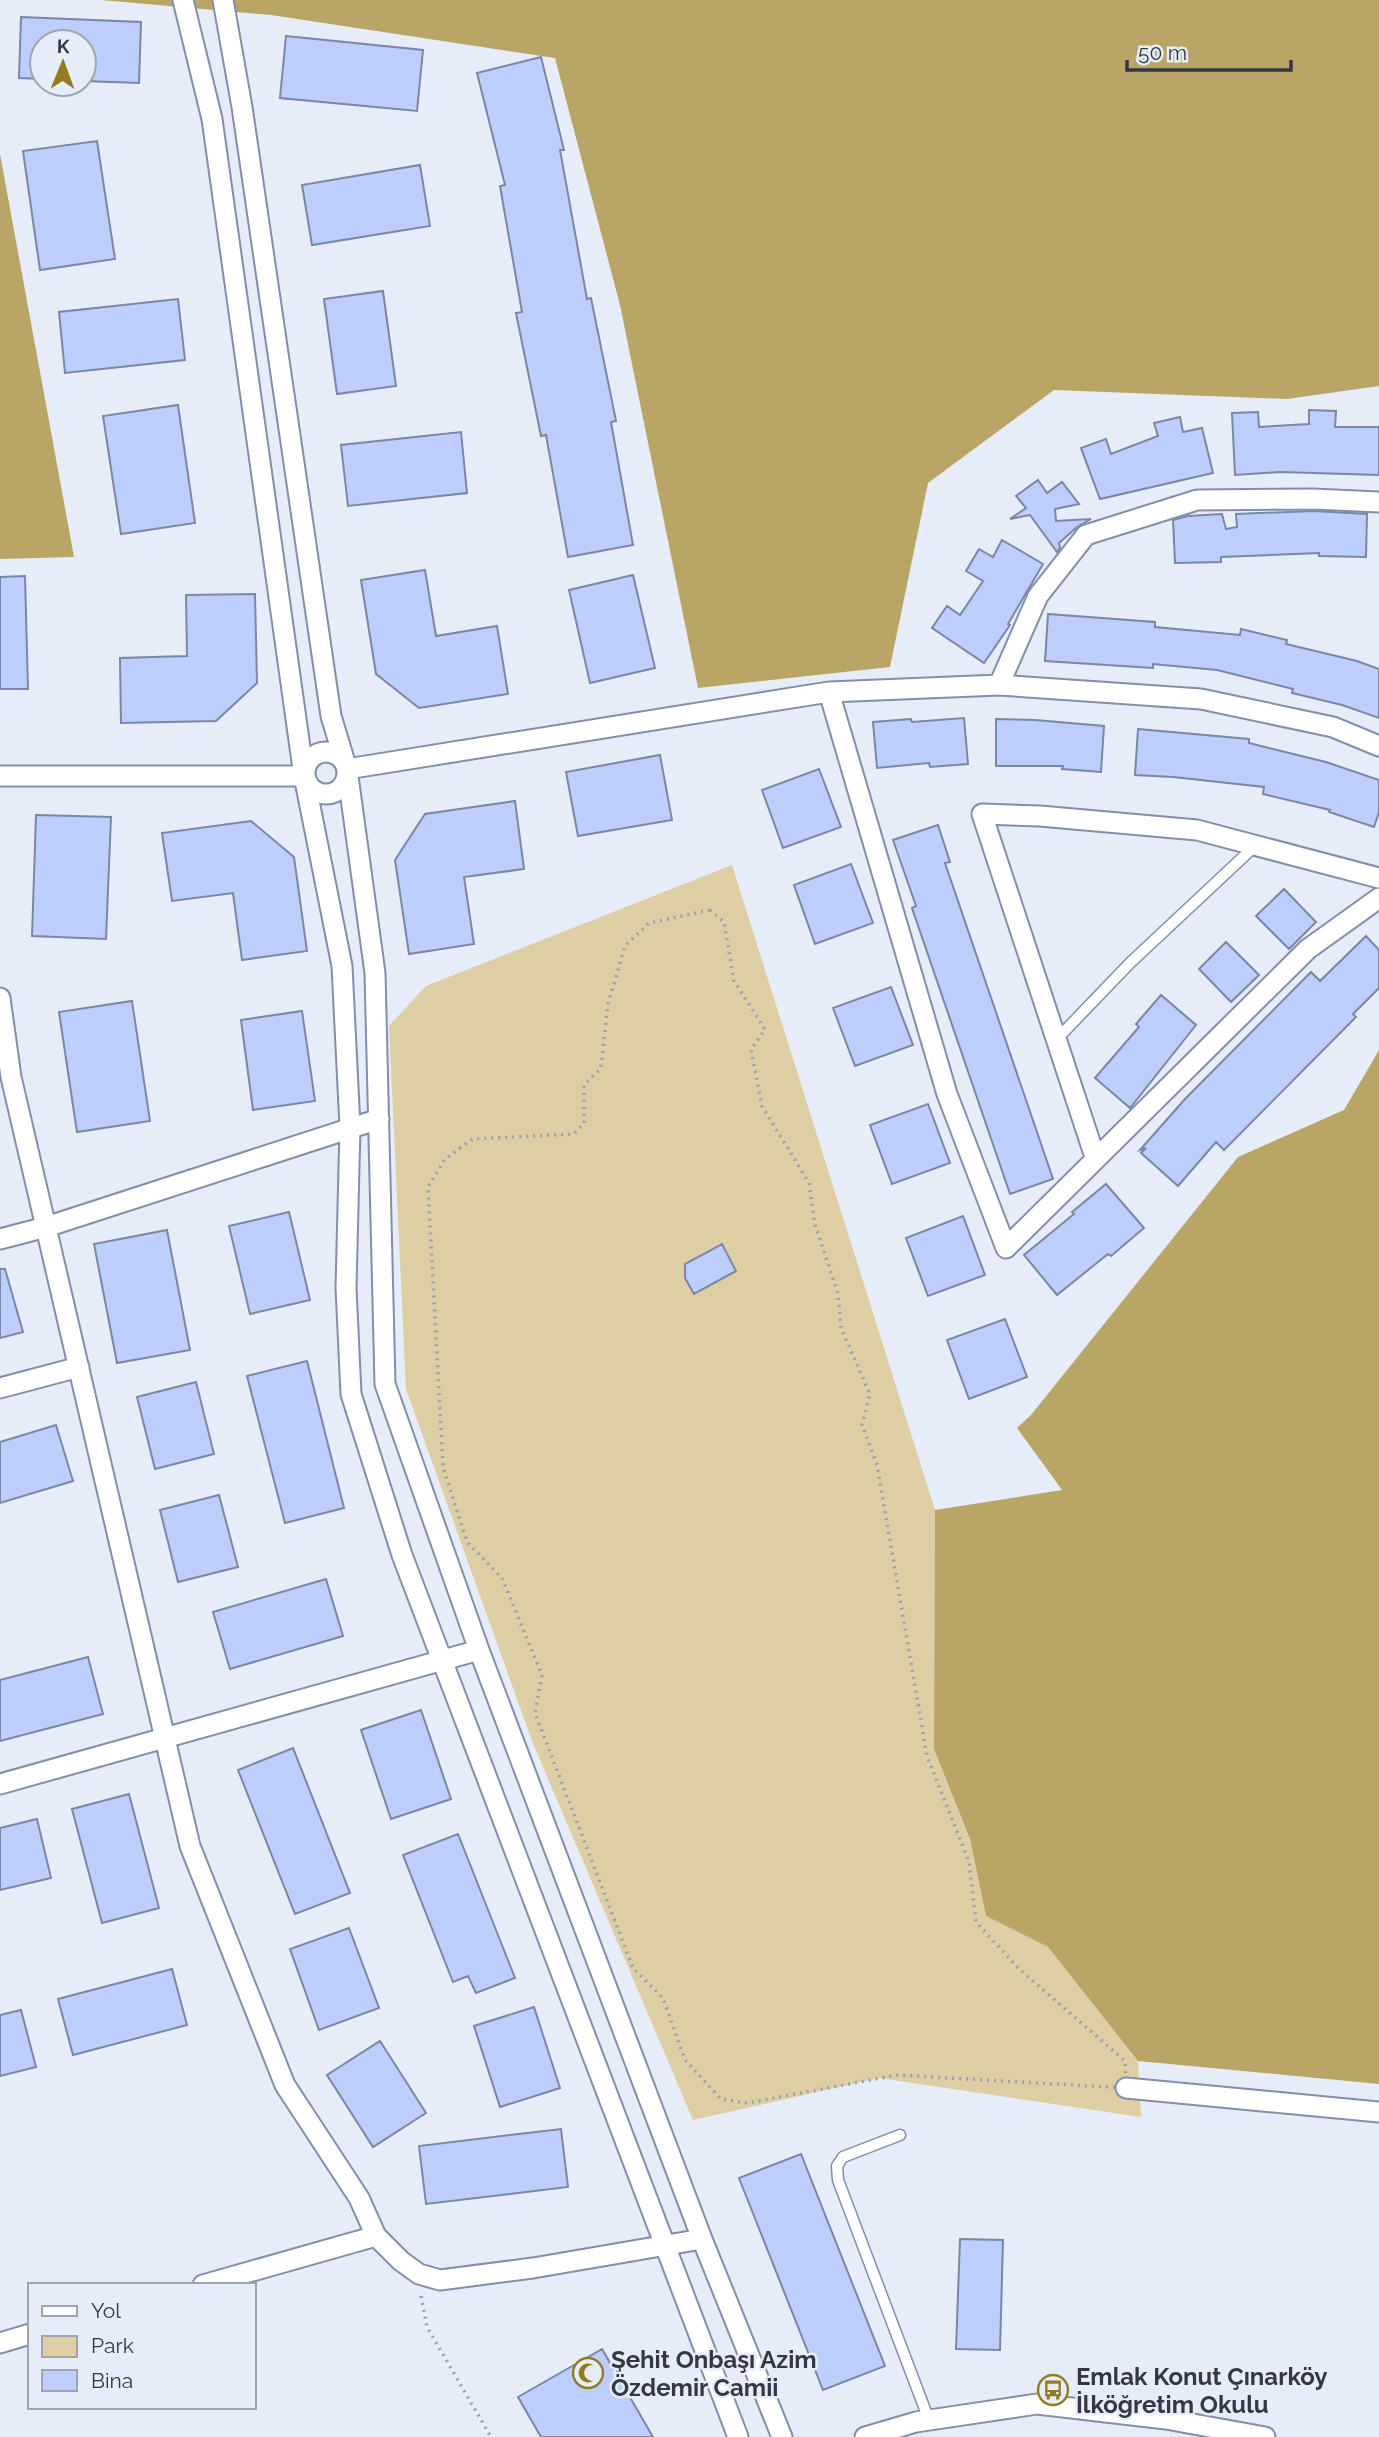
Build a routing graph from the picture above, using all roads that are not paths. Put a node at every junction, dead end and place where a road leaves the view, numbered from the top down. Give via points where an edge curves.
1 (183, 0) edge
2 (223, 0) edge
3 (1379, 502) edge
4 (999, 685) junction
5 (829, 692) junction
6 (1379, 747) edge
7 (347, 769) junction
8 (0, 776) edge
9 (304, 776) junction
10 (1256, 845) junction
11 (1379, 878) edge
12 (1379, 898) edge
13 (0, 998) edge
14 (2, 1037) edge
15 (1057, 1039) junction
16 (379, 1119) junction
17 (350, 1127) junction
18 (1096, 1157) junction
19 (46, 1227) junction
20 (0, 1239) edge
21 (79, 1367) junction
22 (0, 1388) edge
23 (479, 1650) junction
24 (443, 1662) junction
25 (165, 1740) junction
26 (0, 1784) edge
27 (1126, 2088) road end
28 (1379, 2112) edge
29 (900, 2135) dead end
30 (376, 2236) junction
31 (702, 2239) junction
32 (665, 2245) junction
33 (210, 2283) edge
34 (28, 2335) edge
35 (0, 2343) edge
36 (929, 2420) junction
37 (738, 2437) edge
38 (782, 2437) edge
39 (865, 2437) edge
40 (1265, 2437) edge

1 - 9 street via 212,119
2 - 7 street via 331,716
3 - 4 street via 1197,500 1086,535 1038,596
4 - 5 street
4 - 6 street via 1201,699 1333,727
5 - 7 street
5 - 18 street via 947,1094 1006,1248
7 - 9 street via 340,757 326,751 313,756
7 - 9 street via 346,781 332,794 314,791
7 - 16 street via 375,972
8 - 9 street
9 - 17 street via 342,966
10 - 11 street
10 - 15 lane
10 - 15 street via 1197,830 982,814
12 - 18 street via 1308,949
13 - 14 street
14 - 19 street
15 - 18 street
16 - 17 street
16 - 23 street via 386,1384
17 - 19 street
17 - 24 street via 346,1288 351,1394 402,1555
19 - 20 street
19 - 21 street
21 - 22 street
21 - 25 street
23 - 24 street
23 - 31 street
24 - 25 street
24 - 32 street
25 - 26 street
25 - 30 street via 190,1846 285,2085 359,2198
27 - 28 street
29 - 36 lane via 843,2157 837,2166 838,2180
30 - 32 street via 419,2274 440,2280
30 - 33 street
31 - 32 street
31 - 38 street
32 - 37 street
34 - 35 street
36 - 39 street
36 - 40 street via 1037,2404 1167,2419

